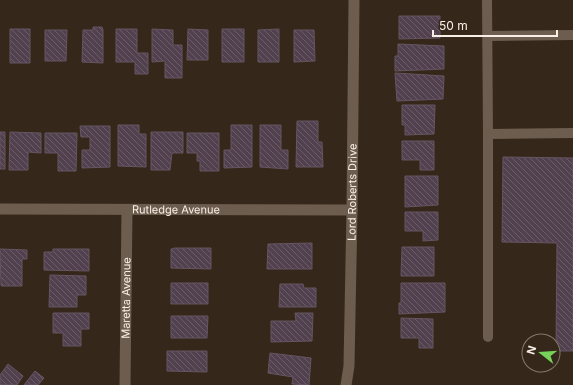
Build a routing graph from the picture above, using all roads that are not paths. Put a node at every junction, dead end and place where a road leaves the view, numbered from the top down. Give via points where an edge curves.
1 (354, 0) edge
2 (487, 0) edge
3 (573, 35) edge
4 (488, 36) junction
5 (573, 133) edge
6 (488, 134) junction
7 (0, 210) edge
8 (127, 210) junction
9 (352, 210) junction
10 (488, 337) dead end
11 (125, 385) edge
12 (346, 385) edge

1 - 9 street, Lord Roberts Drive
2 - 4 lane
3 - 4 lane
4 - 6 lane
5 - 6 lane
6 - 10 lane
7 - 8 street, Rutledge Avenue
8 - 9 street, Rutledge Avenue
8 - 11 street, Maretta Avenue
9 - 12 street, Lord Roberts Drive

